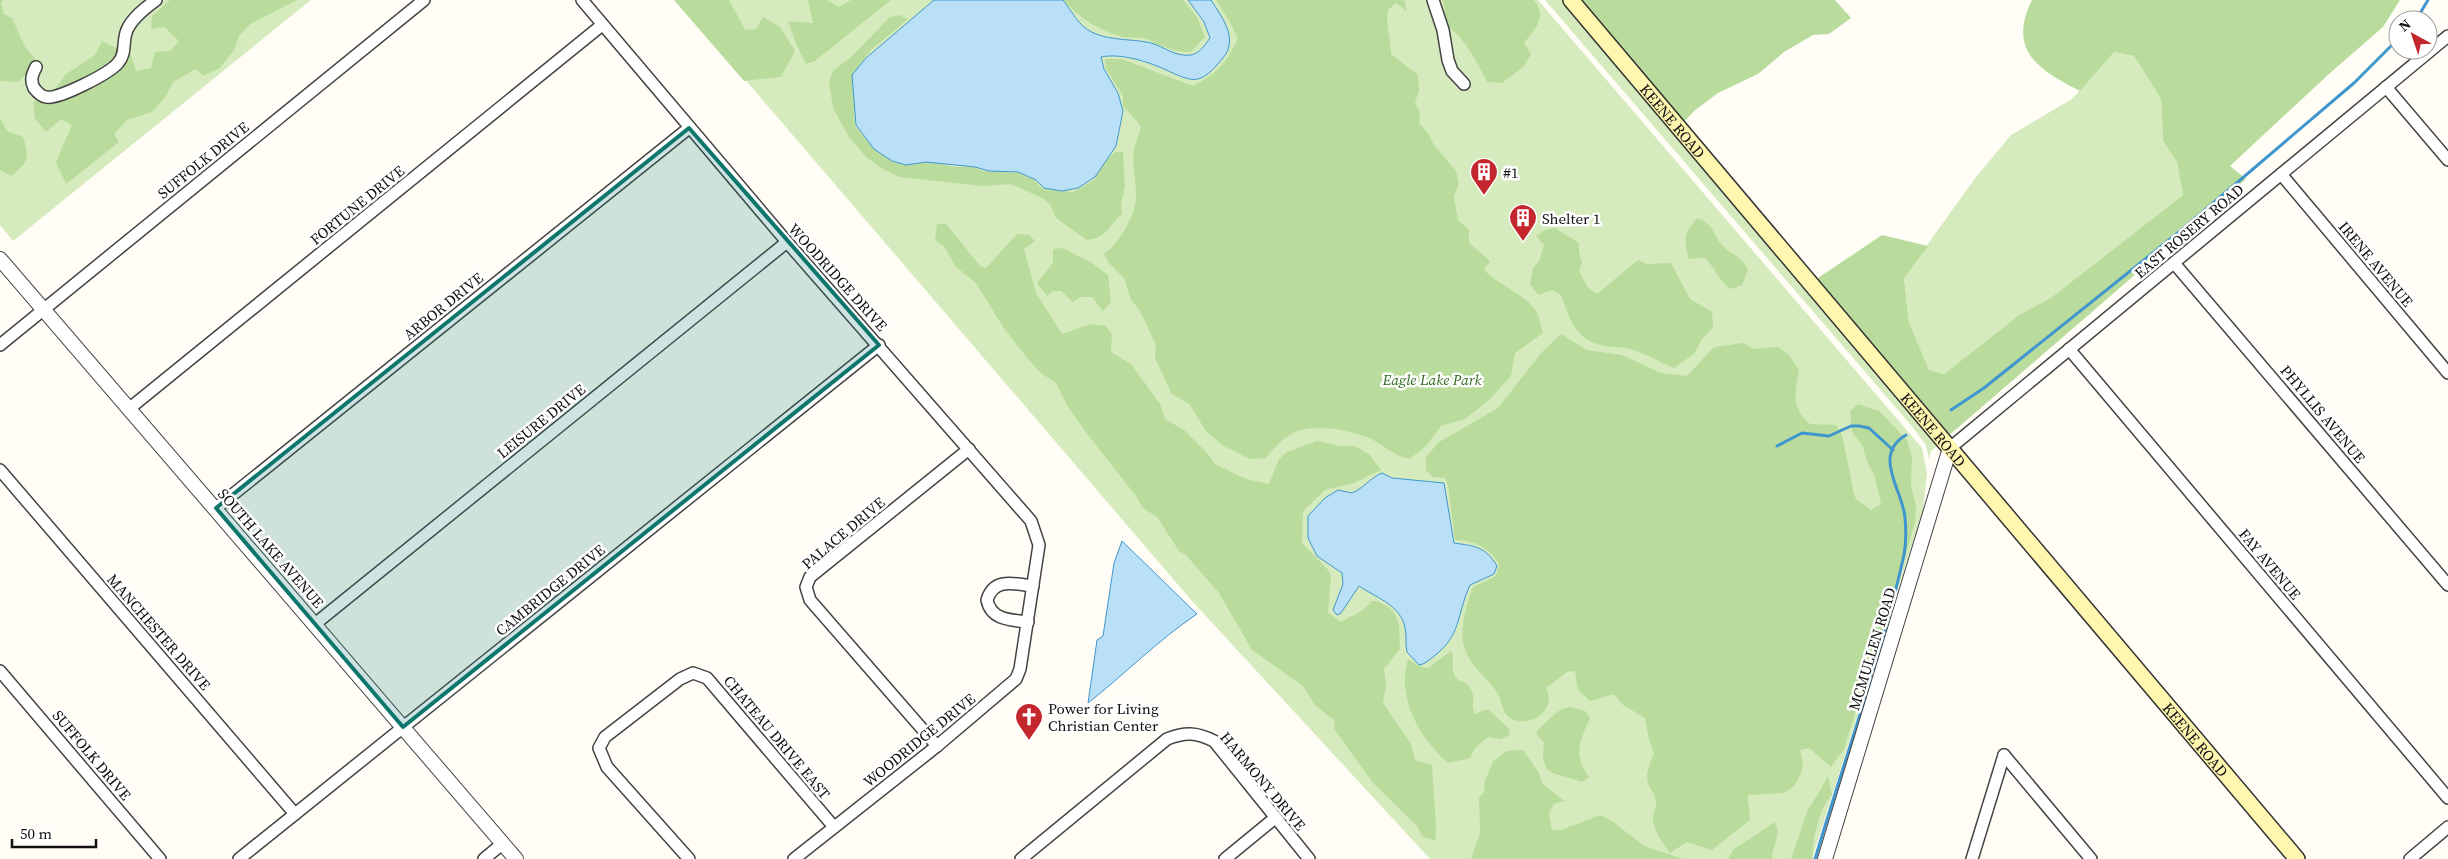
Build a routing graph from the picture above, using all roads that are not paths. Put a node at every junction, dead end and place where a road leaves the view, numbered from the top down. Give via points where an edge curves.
1 (156, 0) edge
2 (424, 0) edge
3 (582, 0) edge
4 (1433, 0) edge
5 (1571, 0) edge
6 (602, 24) junction
7 (2448, 36) edge
8 (36, 67) dead end
9 (1464, 84) dead end
10 (2386, 87) junction
11 (689, 128) junction
12 (2448, 160) edge
13 (2281, 174) junction
14 (787, 242) junction
15 (0, 259) edge
16 (2174, 262) junction
17 (43, 309) junction
18 (0, 345) edge
19 (879, 345) junction
20 (2069, 349) junction
21 (2448, 373) edge
22 (130, 408) junction
23 (1950, 448) junction
24 (970, 449) junction
25 (0, 470) edge
26 (216, 508) junction
27 (2448, 585) edge
28 (1033, 586) junction
29 (1028, 622) junction
30 (315, 624) junction
31 (0, 671) edge
32 (404, 727) junction
33 (937, 746) junction
34 (2448, 798) edge
35 (295, 814) junction
36 (1275, 818) junction
37 (834, 827) junction
38 (2448, 827) edge
39 (502, 844) junction
40 (160, 859) edge
41 (239, 859) edge
42 (484, 859) edge
43 (516, 859) edge
44 (689, 859) edge
45 (794, 859) edge
46 (1022, 859) edge
47 (1225, 859) edge
48 (1309, 859) edge
49 (1825, 859) edge
50 (1972, 859) edge
51 (2091, 859) edge
52 (2297, 859) edge
53 (2410, 859) edge

1 - 8 street via 144,8 126,32 124,54 119,63 102,74 57,97 46,97 38,93 32,82 31,75
2 - 17 street, SUFFOLK DRIVE
3 - 6 street, WOODRIDGE DRIVE
4 - 9 street via 1452,71
5 - 23 main road, KEENE ROAD
6 - 11 street, WOODRIDGE DRIVE
6 - 22 street, FORTUNE DRIVE
7 - 10 street, EAST ROSERY ROAD
10 - 12 street
10 - 13 street, EAST ROSERY ROAD
11 - 14 street, WOODRIDGE DRIVE
11 - 26 street, ARBOR DRIVE
13 - 16 street, EAST ROSERY ROAD
13 - 21 street, IRENE AVENUE
14 - 19 street, WOODRIDGE DRIVE
14 - 30 street, LEISURE DRIVE
15 - 17 street, SOUTH LAKE AVENUE
16 - 20 street, EAST ROSERY ROAD
16 - 27 street, PHYLLIS AVENUE
17 - 18 street, SUFFOLK DRIVE
17 - 22 street, SOUTH LAKE AVENUE
19 - 24 street, WOODRIDGE DRIVE
19 - 32 street, CAMBRIDGE DRIVE
20 - 23 street, EAST ROSERY ROAD
20 - 34 street, FAY AVENUE
22 - 26 street, SOUTH LAKE AVENUE
23 - 49 street, MCMULLEN ROAD
23 - 52 main road, KEENE ROAD
24 - 28 street, WOODRIDGE DRIVE via 1031,521 1040,545
24 - 33 street, PALACE DRIVE via 810,577 806,587 810,600
25 - 35 street, MANCHESTER DRIVE
26 - 30 street, SOUTH LAKE AVENUE
28 - 29 street, WOODRIDGE DRIVE
28 - 29 street via 1004,582 993,589 987,600 992,613 1001,618
29 - 33 street, WOODRIDGE DRIVE via 1016,679
30 - 32 street, SOUTH LAKE AVENUE
31 - 40 street, SUFFOLK DRIVE
32 - 35 street, CAMBRIDGE DRIVE
32 - 39 street, SOUTH LAKE AVENUE
33 - 37 street, WOODRIDGE DRIVE
35 - 41 street, CAMBRIDGE DRIVE
36 - 46 street, HARMONY DRIVE via 1214,740 1183,732 1166,739
36 - 47 street
36 - 48 street, HARMONY DRIVE
37 - 44 street, CHATEAU DRIVE EAST via 707,678 694,673 680,679 606,737 599,748 607,767
37 - 45 street, WOODRIDGE DRIVE
38 - 53 street
39 - 42 street
39 - 43 street, SOUTH LAKE AVENUE
50 - 51 street via 2004,755

